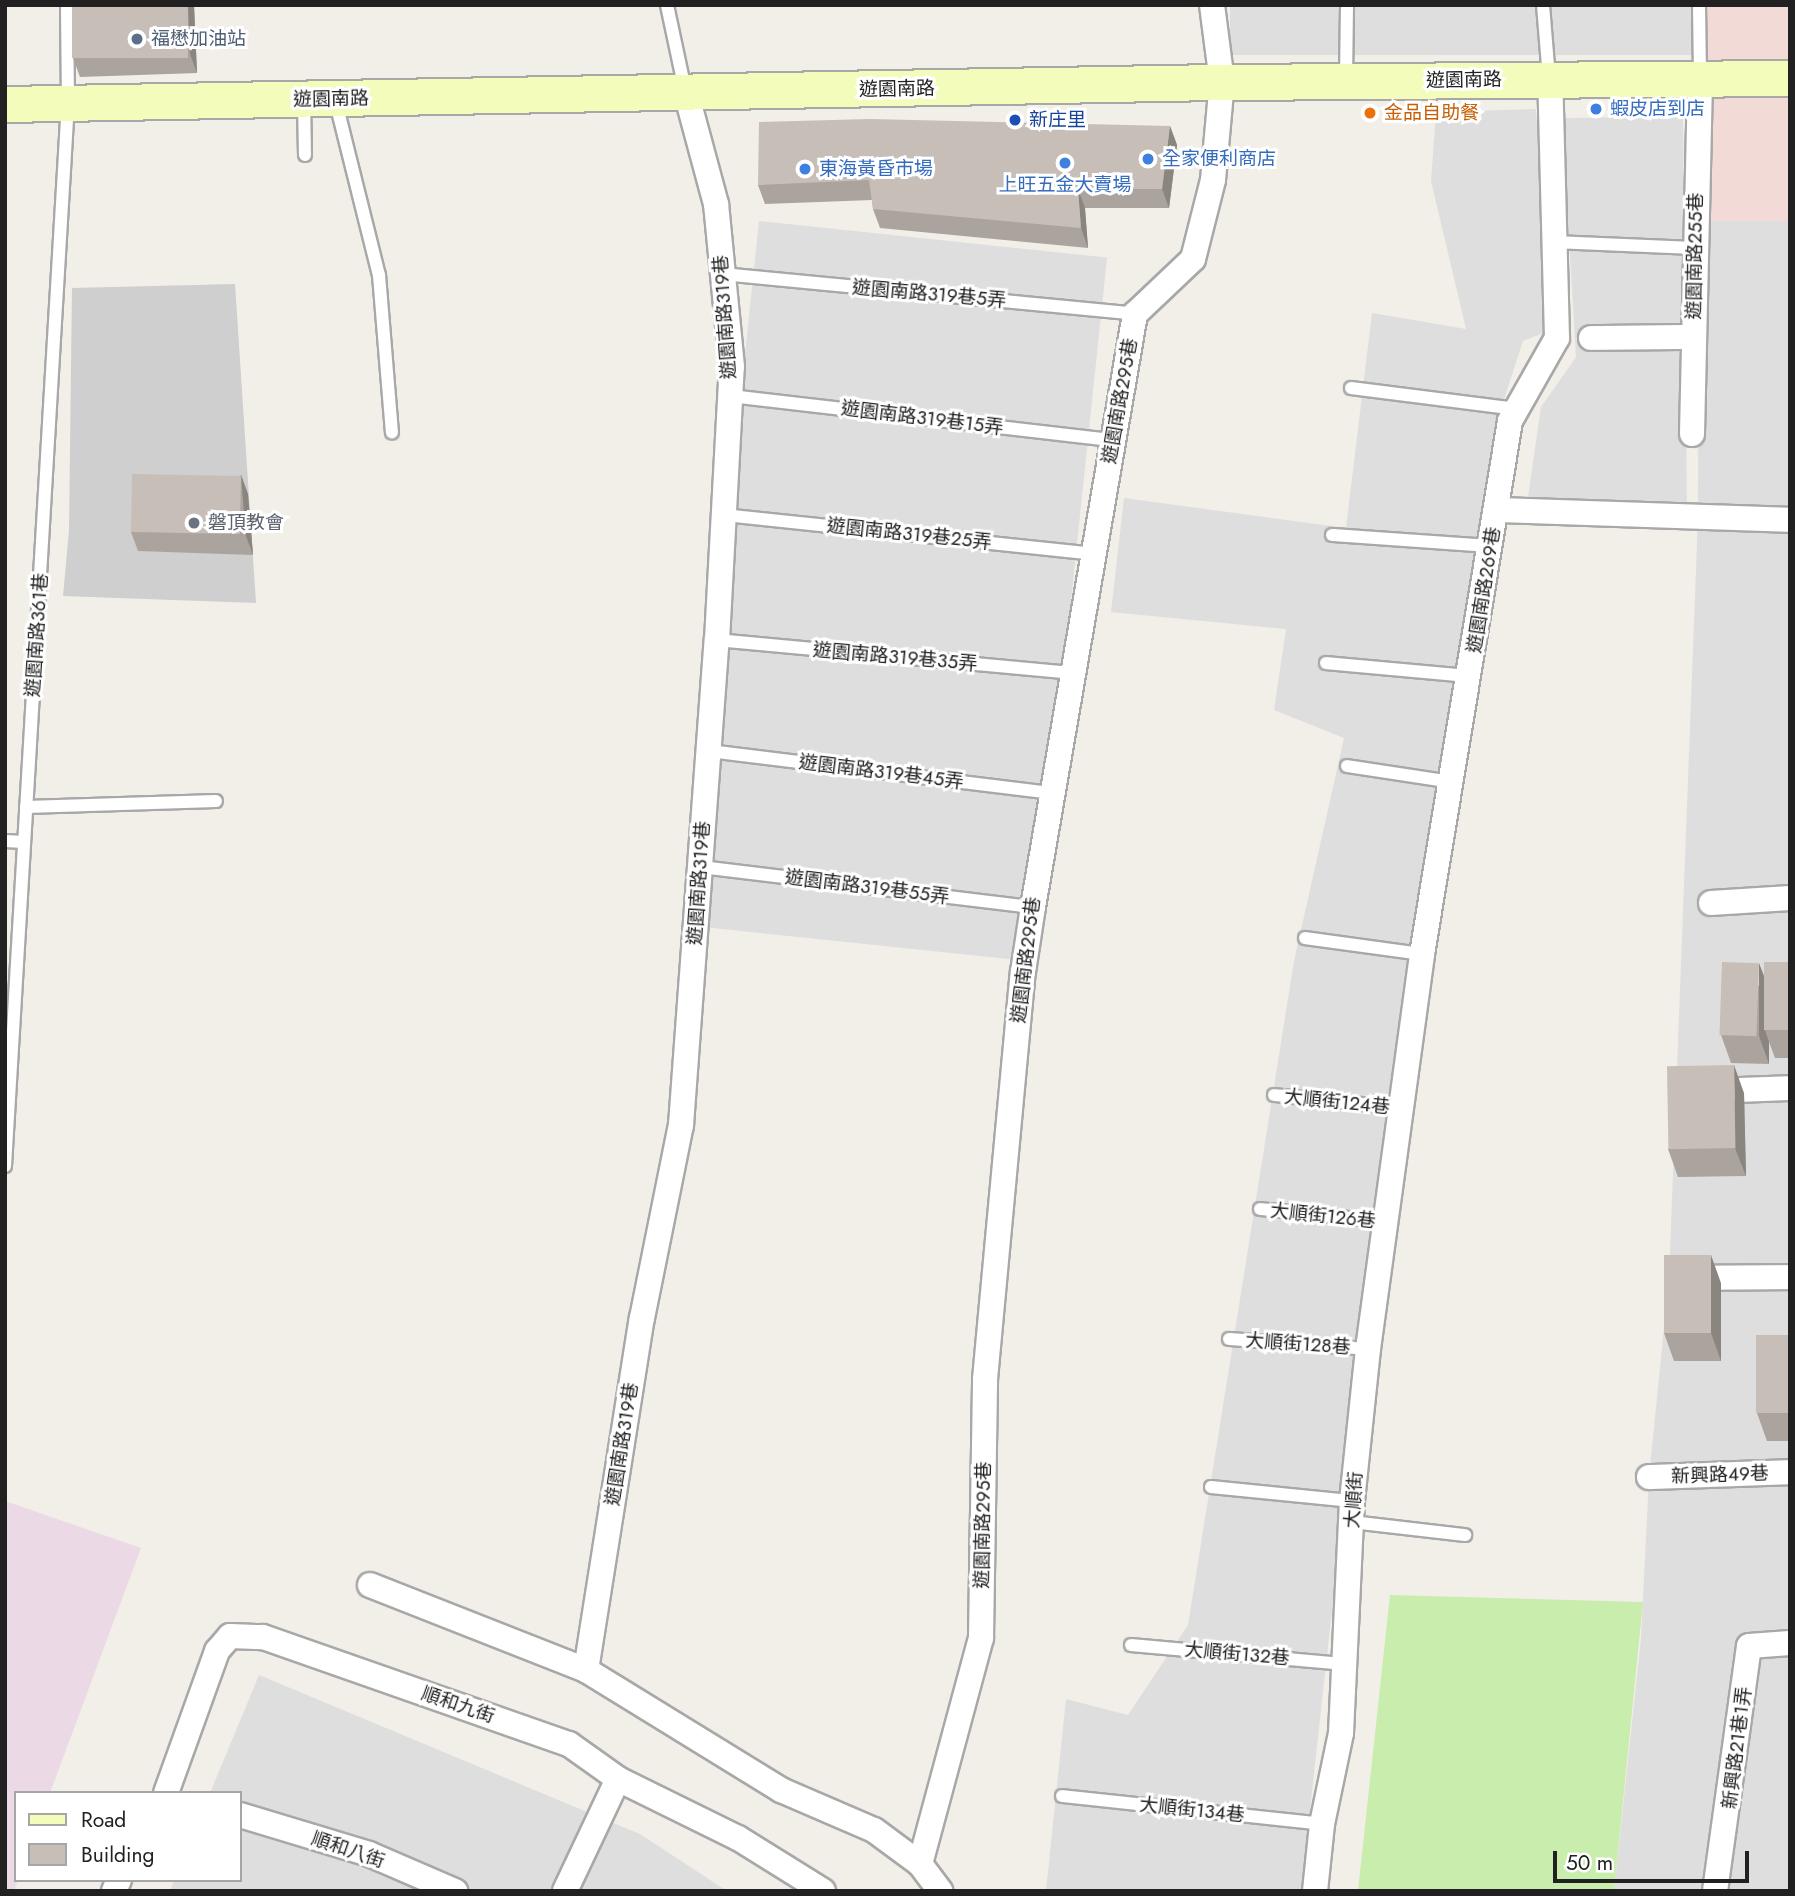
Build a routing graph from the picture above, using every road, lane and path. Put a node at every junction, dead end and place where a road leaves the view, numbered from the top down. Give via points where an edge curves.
1 (67, 5) edge
2 (667, 5) edge
3 (1212, 5) edge
4 (1348, 5) edge
5 (1543, 5) edge
6 (1699, 5) edge
7 (1790, 78) edge
8 (1549, 79) junction
9 (1700, 79) junction
10 (1222, 82) junction
11 (1346, 82) junction
12 (686, 93) junction
13 (319, 99) junction
14 (68, 103) junction
15 (5, 104) edge
16 (305, 155) dead end
17 (1554, 242) junction
18 (1694, 248) junction
19 (723, 274) junction
20 (1135, 314) junction
21 (1694, 337) junction
22 (1591, 338) dead end
23 (1351, 388) dead end
24 (730, 396) junction
25 (1517, 409) junction
26 (393, 432) dead end
27 (1692, 434) dead end
28 (1113, 440) junction
29 (1496, 510) junction
30 (724, 515) junction
31 (1790, 520) edge
32 (1332, 535) dead end
33 (1491, 546) junction
34 (1094, 554) junction
35 (717, 640) junction
36 (1325, 663) dead end
37 (1073, 673) junction
38 (1470, 676) junction
39 (709, 751) junction
40 (1347, 766) dead end
41 (1452, 782) junction
42 (1052, 793) junction
43 (216, 801) dead end
44 (26, 807) junction
45 (5, 841) edge
46 (24, 842) junction
47 (701, 867) junction
48 (1790, 898) edge
49 (1711, 903) dead end
50 (1032, 907) junction
51 (1305, 938) dead end
52 (1422, 954) junction
53 (1790, 1088) edge
54 (1689, 1091) edge
55 (1275, 1095) dead end
56 (1399, 1108) junction
57 (5, 1166) edge
58 (1260, 1209) dead end
59 (1387, 1222) junction
60 (1790, 1277) edge
61 (1669, 1279) edge
62 (1228, 1339) dead end
63 (1368, 1349) junction
64 (1790, 1472) edge
65 (1649, 1478) dead end
66 (1211, 1487) dead end
67 (1352, 1512) junction
68 (1465, 1535) dead end
69 (370, 1585) dead end
70 (1790, 1643) edge
71 (1131, 1644) dead end
72 (1342, 1664) junction
73 (586, 1670) junction
74 (618, 1779) junction
75 (167, 1791) edge
76 (1062, 1796) dead end
77 (242, 1816) edge
78 (1322, 1824) junction
79 (920, 1864) junction
80 (455, 1891) edge
81 (565, 1891) edge
82 (822, 1891) edge
83 (940, 1891) edge
84 (1315, 1891) edge
85 (1715, 1891) edge

1 - 14 lane, 遊園南路361巷
2 - 12 lane
3 - 10 street, 遊園南路295巷
4 - 11 lane
5 - 8 lane
6 - 9 lane
7 - 9 street, 遊園南路
8 - 9 street, 遊園南路
8 - 11 street, 遊園南路
8 - 17 street, 遊園南路269巷
9 - 18 street, 遊園南路255巷
10 - 11 street, 遊園南路
10 - 12 street, 遊園南路
10 - 20 street, 遊園南路295巷 via 1213,180 1193,259
12 - 13 street, 遊園南路
12 - 19 street, 遊園南路319巷 via 716,204
13 - 14 street, 遊園南路
13 - 16 lane
13 - 26 lane via 379,275
14 - 15 street, 遊園南路
14 - 44 lane, 遊園南路361巷
17 - 18 lane
17 - 25 street, 遊園南路269巷 via 1557,338
18 - 21 street, 遊園南路255巷
19 - 20 lane, 遊園南路319巷5弄
19 - 24 street, 遊園南路319巷
20 - 28 street, 遊園南路295巷
21 - 22 street
21 - 27 street, 遊園南路255巷
23 - 25 lane
24 - 28 lane, 遊園南路319巷15弄
24 - 30 street, 遊園南路319巷
25 - 29 street, 遊園南路269巷 via 1510,421
28 - 34 street, 遊園南路295巷
29 - 31 street
29 - 33 street, 遊園南路269巷
30 - 34 lane, 遊園南路319巷25弄
30 - 35 street, 遊園南路319巷
32 - 33 lane
33 - 38 street, 遊園南路269巷
34 - 37 street, 遊園南路295巷
35 - 37 lane, 遊園南路319巷35弄
35 - 39 street, 遊園南路319巷
36 - 38 lane
37 - 42 street, 遊園南路295巷
38 - 41 street, 遊園南路269巷
39 - 42 lane, 遊園南路319巷45弄
39 - 47 street, 遊園南路319巷
40 - 41 lane
41 - 52 street, 遊園南路269巷
42 - 50 street, 遊園南路295巷
43 - 44 lane
44 - 46 lane, 遊園南路361巷
45 - 46 lane
46 - 57 lane, 遊園南路361巷
47 - 50 lane, 遊園南路319巷55弄
47 - 73 street, 遊園南路319巷 via 681,1125 642,1318
48 - 49 street
50 - 79 street, 遊園南路295巷 via 985,1379 981,1638
51 - 52 lane
52 - 56 street, 遊園南路269巷
53 - 54 street
55 - 56 lane, 大順街124巷
56 - 59 street, 大順街
58 - 59 lane, 大順街126巷
59 - 63 street, 大順街
60 - 61 street
62 - 63 lane, 大順街128巷
63 - 67 street, 大順街
64 - 65 street, 新興路49巷
66 - 67 lane
67 - 68 lane
67 - 72 street, 大順街
69 - 73 street
70 - 85 street, 新興路21巷1弄 via 1749,1646
71 - 72 lane, 大順街132巷
72 - 78 street, 大順街 via 1341,1733
73 - 79 street via 781,1790 874,1830
74 - 75 street, 順和九街 via 569,1744 263,1637 230,1636 217,1651
74 - 81 street
74 - 82 street, 順和九街 via 738,1838
76 - 78 lane, 大順街134巷
77 - 80 street, 順和八街 via 369,1854
78 - 84 street, 大順街
79 - 83 street

